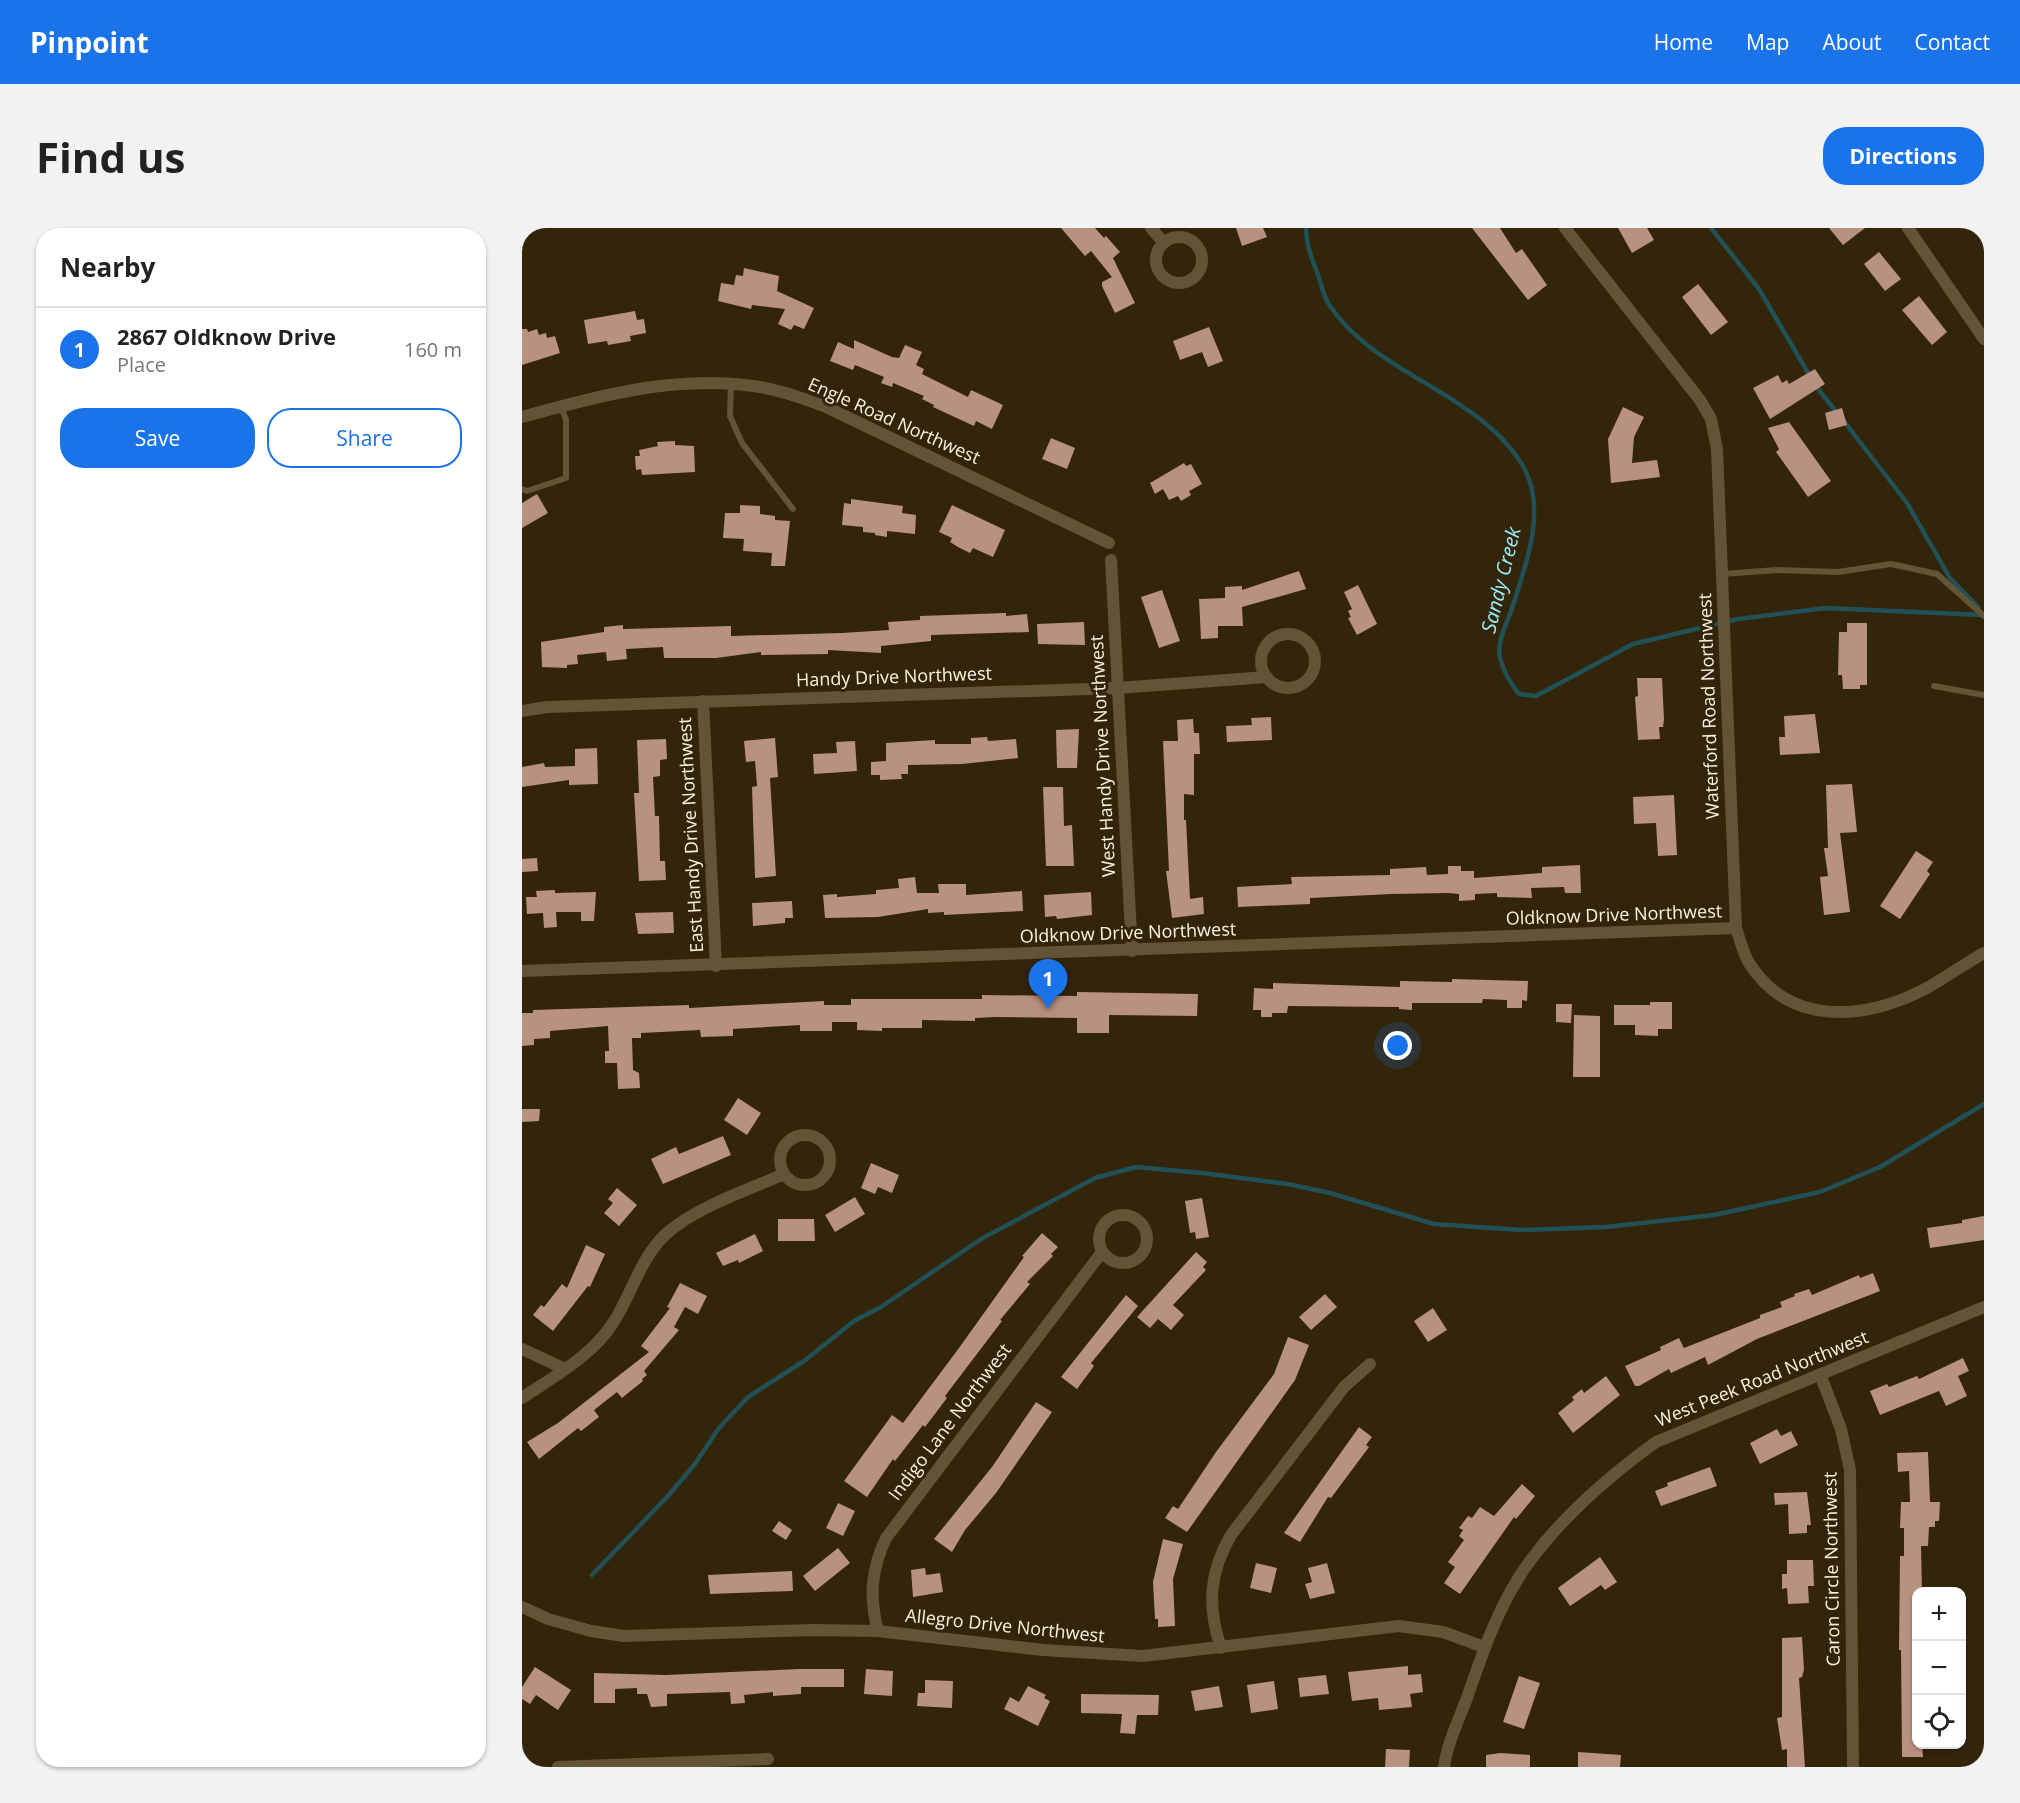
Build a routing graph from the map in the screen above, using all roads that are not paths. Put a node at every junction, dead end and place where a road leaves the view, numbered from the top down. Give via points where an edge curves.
1 (1151, 228) edge
2 (1565, 228) edge
3 (1908, 228) edge
4 (1164, 243) dead end
5 (1984, 339) edge
6 (731, 384) junction
7 (561, 406) junction
8 (522, 417) edge
9 (522, 489) edge
10 (793, 509) dead end
11 (1109, 543) dead end
12 (1111, 560) dead end
13 (1722, 574) junction
14 (1984, 616) edge
15 (1266, 677) junction
16 (1934, 686) dead end
17 (1118, 688) junction
18 (1984, 695) edge
19 (703, 701) junction
20 (522, 711) edge
21 (1736, 928) junction
22 (1132, 951) junction
23 (1984, 953) edge
24 (716, 966) junction
25 (522, 971) edge
26 (784, 1174) junction
27 (1102, 1252) junction
28 (1984, 1307) edge
29 (522, 1349) edge
30 (1370, 1364) dead end
31 (565, 1369) junction
32 (1821, 1374) junction
33 (522, 1398) edge
34 (522, 1607) edge
35 (878, 1631) junction
36 (1484, 1647) junction
37 (1221, 1648) junction
38 (768, 1759) dead end
39 (558, 1767) edge
40 (1444, 1767) edge
41 (1853, 1767) edge

1 - 4 street
2 - 13 street, Waterford Road Northwest via 1711,419 1717,449
3 - 5 street
6 - 7 street, Engle Road Northwest via 688,383
6 - 10 lane via 730,416 742,443
6 - 11 street, Engle Road Northwest via 790,394 824,406
7 - 8 street, Engle Road Northwest
7 - 9 lane via 566,420 566,478 527,491
12 - 17 street, West Handy Drive Northwest
13 - 14 lane via 1777,570 1838,572 1891,564 1937,574
13 - 21 street, Waterford Road Northwest
15 - 15 street, Handy Drive Northwest via 1281,687 1299,685 1312,673 1315,664 1311,647 1289,634 1273,639 1261,661
15 - 17 street, Handy Drive Northwest
16 - 18 lane
17 - 19 street, Handy Drive Northwest
17 - 22 street, West Handy Drive Northwest
19 - 20 street, Handy Drive Northwest
19 - 24 street, East Handy Drive Northwest
21 - 22 street, Oldknow Drive Northwest
21 - 23 street, Waterford Road Northwest via 1749,962 1772,989 1803,1008 1840,1014 1888,1005 1924,989
22 - 24 street, Oldknow Drive Northwest
24 - 25 street, Oldknow Drive Northwest
26 - 26 street via 780,1159 791,1139 813,1137 826,1147 827,1171 814,1182 798,1184
26 - 31 street via 693,1215 667,1233 646,1258 611,1326
27 - 27 street via 1122,1264 1137,1259 1147,1246 1147,1231 1129,1215 1113,1217 1101,1228
27 - 35 street, Indigo Lane Northwest via 886,1538 871,1585
28 - 32 street, West Peek Road Northwest
29 - 31 street
30 - 37 street via 1344,1387 1231,1535 1220,1555 1210,1603
31 - 33 street
32 - 36 street, West Peek Road Northwest via 1656,1442 1622,1467 1572,1512 1530,1561
32 - 41 street, Caron Circle Northwest via 1842,1429 1850,1470
34 - 35 street, Allegro Drive Northwest via 548,1619 624,1636
35 - 37 street, Allegro Drive Northwest via 1111,1655 1143,1656
36 - 37 street, Allegro Drive Northwest via 1443,1632 1400,1626
36 - 40 street, West Peek Road Northwest
38 - 39 street

